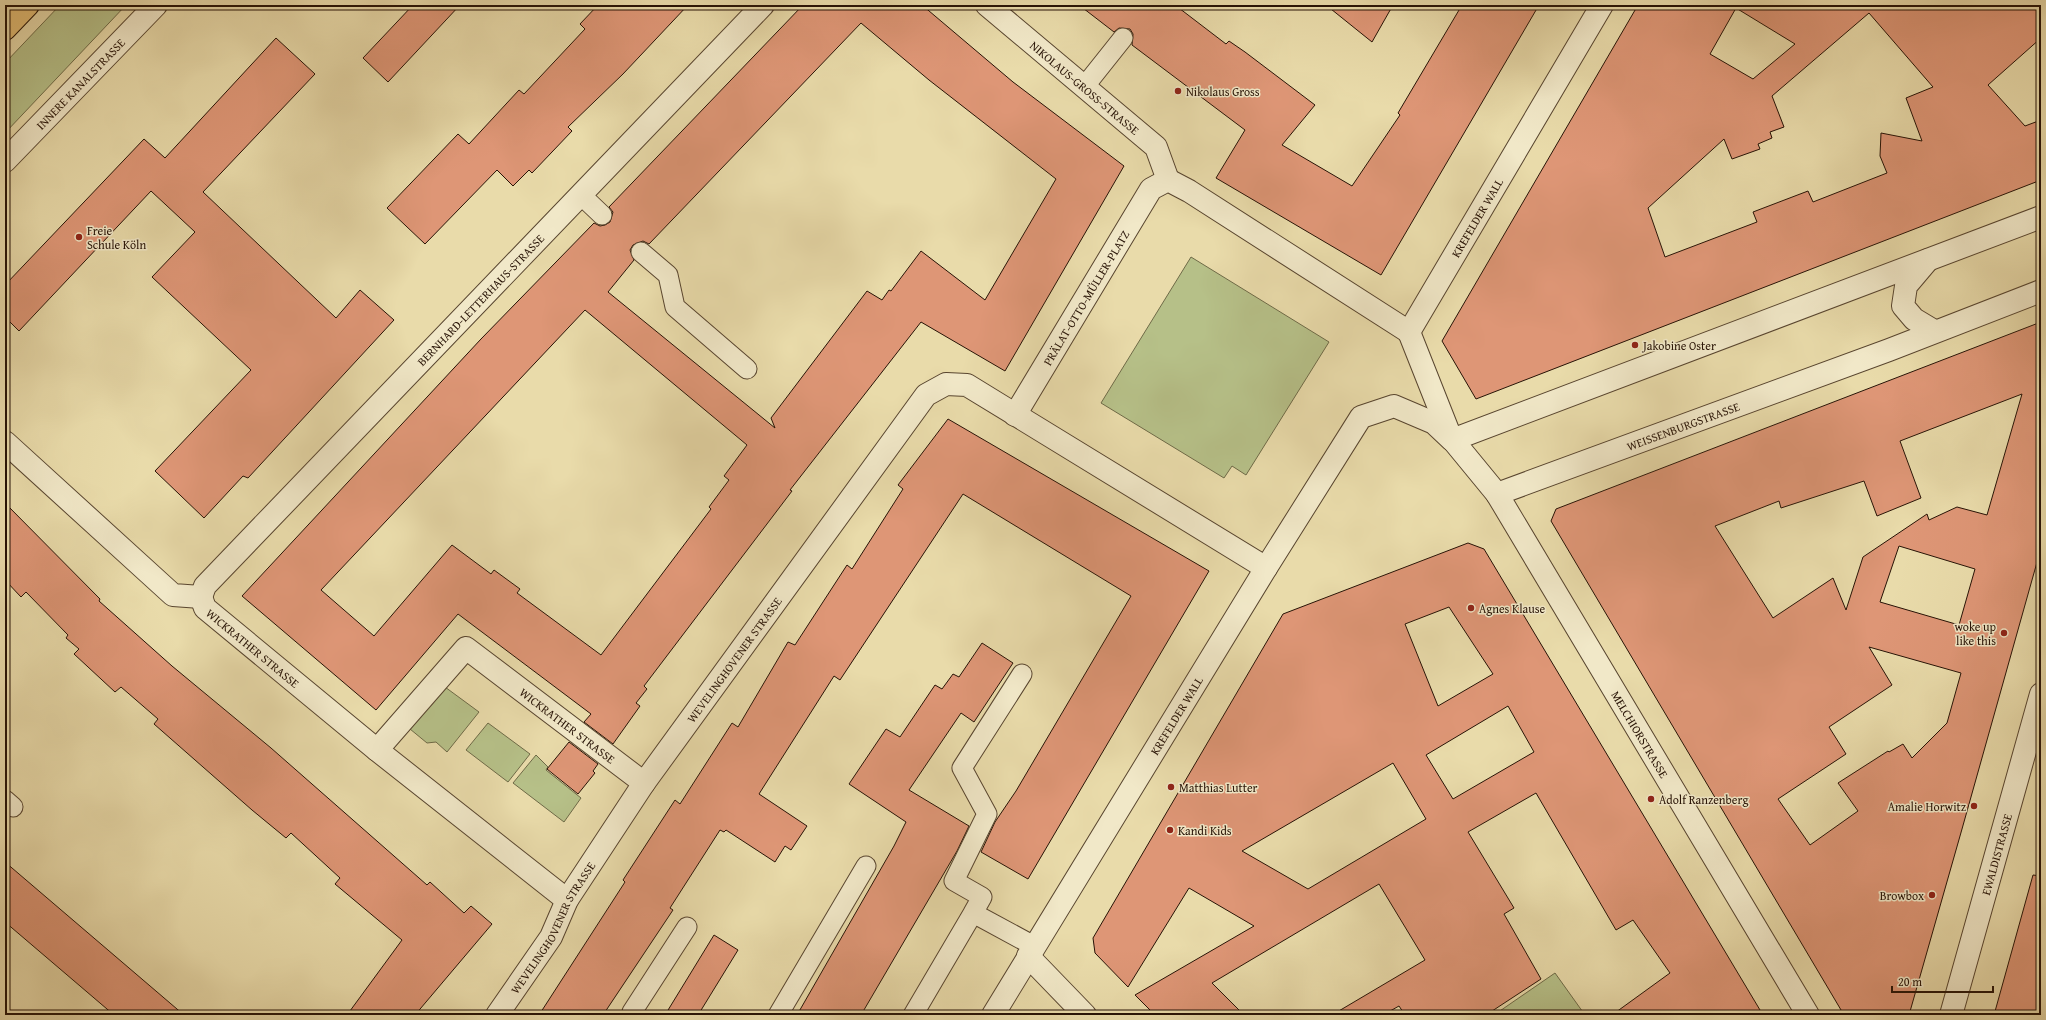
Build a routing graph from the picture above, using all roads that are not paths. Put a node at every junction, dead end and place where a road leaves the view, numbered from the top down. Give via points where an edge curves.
1 (28, 5) edge
2 (156, 5) edge
3 (762, 5) edge
4 (987, 5) edge
5 (1602, 5) edge
6 (5, 29) edge
7 (1123, 38) dead end
8 (1084, 87) junction
9 (5, 161) edge
10 (1168, 180) junction
11 (581, 195) junction
12 (602, 215) dead end
13 (2041, 217) edge
14 (641, 252) dead end
15 (1929, 259) junction
16 (2041, 291) edge
17 (1934, 331) junction
18 (1409, 332) junction
19 (747, 370) dead end
20 (1015, 415) junction
21 (1452, 439) junction
22 (5, 442) edge
23 (1497, 494) junction
24 (1266, 568) junction
25 (201, 597) junction
26 (1022, 674) dead end
27 (2041, 694) edge
28 (377, 750) junction
29 (644, 783) junction
30 (866, 866) dead end
31 (567, 900) junction
32 (973, 913) junction
33 (687, 927) dead end
34 (1031, 951) junction
35 (497, 1015) edge
36 (637, 1015) edge
37 (778, 1015) edge
38 (913, 1015) edge
39 (993, 1015) edge
40 (1085, 1015) edge
41 (1808, 1015) edge
42 (1951, 1015) edge

1 - 6 main road
2 - 9 street, INNERE KANALSTRASSE
3 - 11 street, BERNHARD-LETTERHAUS-STRASSE
4 - 8 street, NIKOLAUS-GROSS-STRASSE
5 - 18 street, KREFELDER WALL
7 - 8 lane
8 - 10 street, NIKOLAUS-GROSS-STRASSE via 1156,147
10 - 18 street
10 - 20 street, PRÄLAT-OTTO-MÜLLER-PLATZ via 1151,190
11 - 12 lane
11 - 25 street, BERNHARD-LETTERHAUS-STRASSE via 205,586
13 - 15 street
14 - 19 lane via 668,275 675,307
15 - 17 street via 1906,286 1903,306 1914,319
15 - 21 street
16 - 17 street, WEISSENBURGSTRASSE
17 - 23 street, WEISSENBURGSTRASSE via 1889,350
18 - 21 street
20 - 24 street
20 - 29 street, WEVELINGHOVENER STRASSE via 967,385 946,384 926,395
21 - 23 street
21 - 24 street, KREFELDER WALL via 1434,423 1394,406 1361,418
22 - 25 street, WICKRATHER STRASSE via 173,595
23 - 41 street, MELCHIORSTRASSE
24 - 34 street, KREFELDER WALL
25 - 28 street, WICKRATHER STRASSE via 205,608
26 - 32 lane via 962,768 987,814 954,881 982,897
27 - 42 street, EWALDISTRASSE
28 - 29 street, WICKRATHER STRASSE via 466,648
28 - 31 street, WICKRATHER STRASSE
29 - 31 street, WEVELINGHOVENER STRASSE
30 - 37 lane
31 - 35 street, WEVELINGHOVENER STRASSE via 552,937
32 - 34 lane
32 - 38 lane
33 - 36 lane via 632,1012
34 - 39 street, KREFELDER WALL
34 - 40 street

